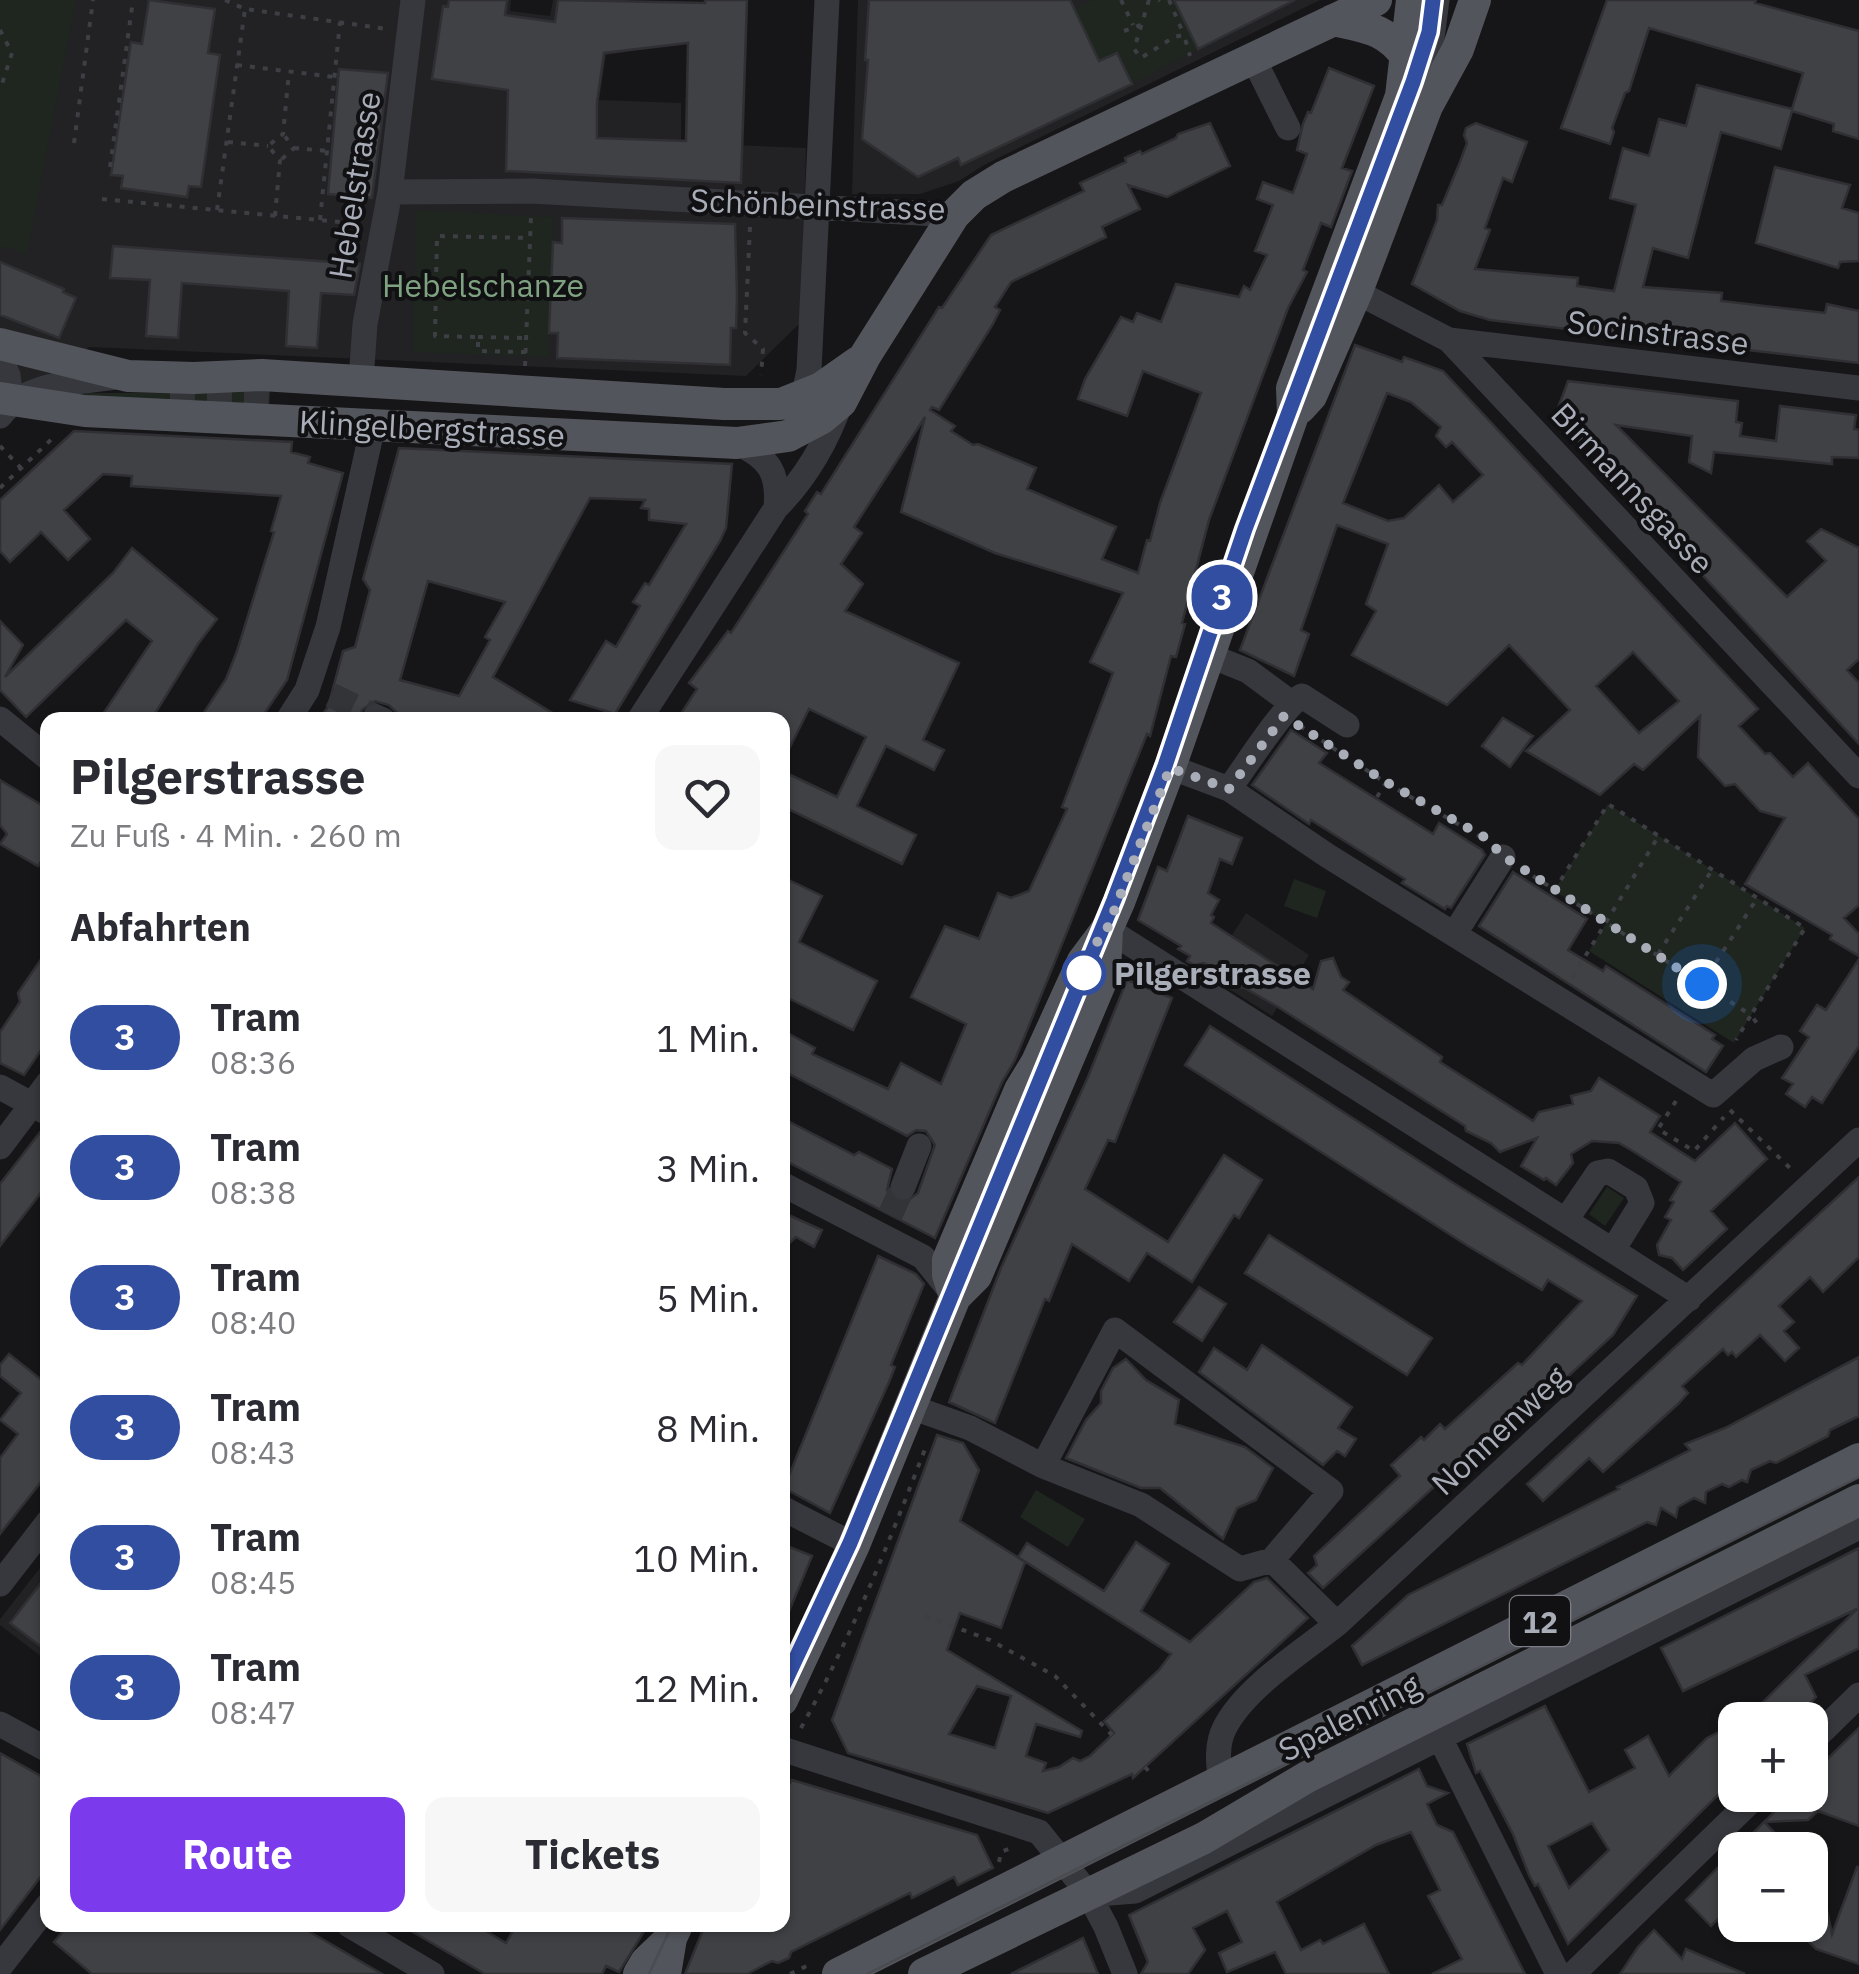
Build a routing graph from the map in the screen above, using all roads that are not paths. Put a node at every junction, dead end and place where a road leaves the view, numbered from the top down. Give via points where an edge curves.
1 (413, 0) edge
2 (827, 0) edge
3 (1376, 0) edge
4 (1412, 0) edge
5 (1437, 0) edge
6 (1451, 0) edge
7 (1475, 0) edge
8 (1333, 20) junction
9 (1462, 39) junction
10 (1253, 58) junction
11 (1408, 59) junction
12 (1421, 122) junction
13 (1288, 128) dead end
14 (390, 192) junction
15 (818, 206) junction
16 (954, 215) junction
17 (1344, 285) junction
18 (1449, 340) junction
19 (0, 344) edge
20 (865, 356) junction
21 (0, 359) edge
22 (128, 376) junction
23 (362, 380) junction
24 (1859, 388) edge
25 (804, 395) junction
26 (841, 402) junction
27 (4, 405) edge
28 (373, 426) junction
29 (774, 441) junction
30 (737, 443) junction
31 (776, 508) junction
32 (1208, 656) junction
33 (1287, 709) junction
34 (297, 712) edge
35 (644, 712) edge
36 (0, 719) edge
37 (1347, 725) dead end
38 (40, 752) edge
39 (1170, 768) junction
40 (1859, 776) edge
41 (1229, 789) junction
42 (1503, 856) road end
43 (1459, 928) junction
44 (1107, 929) junction
45 (1540, 972) dead end
46 (1778, 1048) road end
47 (0, 1087) edge
48 (40, 1099) edge
49 (40, 1103) edge
50 (1859, 1140) edge
51 (919, 1146) dead end
52 (0, 1147) edge
53 (903, 1186) tunnel mouth
54 (790, 1187) edge
55 (1566, 1220) junction
56 (1613, 1250) junction
57 (955, 1297) junction
58 (1689, 1299) junction
59 (924, 1412) junction
60 (1859, 1459) edge
61 (1043, 1466) junction
62 (1859, 1500) edge
63 (790, 1512) edge
64 (1859, 1527) edge
65 (40, 1532) edge
66 (854, 1545) junction
67 (1272, 1560) junction
68 (0, 1584) edge
69 (1337, 1624) junction
70 (790, 1683) edge
71 (1859, 1695) edge
72 (0, 1724) edge
73 (1828, 1725) edge
74 (1439, 1736) junction
75 (790, 1744) edge
76 (40, 1746) edge
77 (1221, 1782) junction
78 (1740, 1812) edge
79 (1064, 1862) junction
80 (1088, 1893) junction
81 (40, 1915) edge
82 (361, 1932) edge
83 (674, 1932) edge
84 (0, 1967) edge
85 (432, 1974) edge
86 (639, 1974) edge
87 (666, 1974) edge
88 (838, 1974) edge
89 (924, 1974) edge
90 (1124, 1974) edge
91 (1558, 1974) edge
92 (1573, 1974) edge

1 - 14 street, Hebelstrasse
2 - 15 street
3 - 8 main road, Schönbeinstrasse
4 - 11 main road
5 - 12 street
6 - 9 main road
7 - 9 main road
8 - 10 main road, Schönbeinstrasse
8 - 11 main road via 1379,30
9 - 12 main road
10 - 13 street
10 - 16 main road, Schönbeinstrasse via 1003,176
11 - 17 main road
12 - 17 main road
14 - 15 street, Schönbeinstrasse via 532,191
14 - 23 street, Hebelstrasse via 364,324
15 - 16 street, Schönbeinstrasse
15 - 25 street
16 - 20 main road
17 - 18 street, Birmannsgasse
17 - 32 main road via 1312,396 1293,415
18 - 24 street, Socinstrasse
18 - 40 street, Birmannsgasse
19 - 22 main road, Klingelbergstrasse
20 - 25 main road, Klingelbergstrasse
20 - 26 main road
21 - 27 street via 8,376
22 - 23 main road, Klingelbergstrasse
22 - 27 street, Klingelbergstrasse via 47,386
23 - 25 main road, Klingelbergstrasse via 724,404 781,404
25 - 29 street
26 - 29 main road, Klingelbergstrasse
26 - 31 street via 800,481
27 - 28 main road, Klingelbergstrasse
28 - 30 main road, Klingelbergstrasse
28 - 34 street via 320,690
29 - 30 main road, Klingelbergstrasse
30 - 31 street via 767,462
31 - 35 street
32 - 33 street via 1248,671
32 - 39 main road
33 - 37 street via 1302,696
33 - 41 street
36 - 38 street
39 - 41 street
39 - 44 main road
41 - 43 street via 1328,856
42 - 43 street
43 - 45 street
43 - 46 street via 1722,1102 1754,1059
44 - 55 street
44 - 57 main road via 1083,961 1020,1090 948,1260
47 - 48 street
49 - 52 street
50 - 58 street, Nonnenweg
51 - 53 street
54 - 57 street via 886,1225
55 - 56 street
55 - 56 street via 1598,1173 1608,1171 1636,1188 1642,1202
56 - 58 street
57 - 59 main road
58 - 69 street, Nonnenweg
59 - 61 street
59 - 66 main road
60 - 77 main road, Spalenring / 12
61 - 67 street via 1141,1504 1240,1569
61 - 67 street via 1115,1330 1331,1490
62 - 80 main road, Spalenring / 12
63 - 66 street
64 - 74 street, Spalenring
65 - 68 street
66 - 70 main road
67 - 69 street
69 - 77 street, Nonnenweg via 1256,1690 1225,1726
71 - 73 street
72 - 76 street
74 - 80 street, Spalenring via 1135,1891
74 - 91 street
75 - 79 street via 1039,1832
77 - 79 main road, Spalenring / 12
78 - 92 street
79 - 80 street
79 - 88 main road, Spalenring / 12
80 - 89 main road, Spalenring / 12
80 - 90 street
81 - 84 street
82 - 85 street
83 - 86 main road
83 - 87 main road

